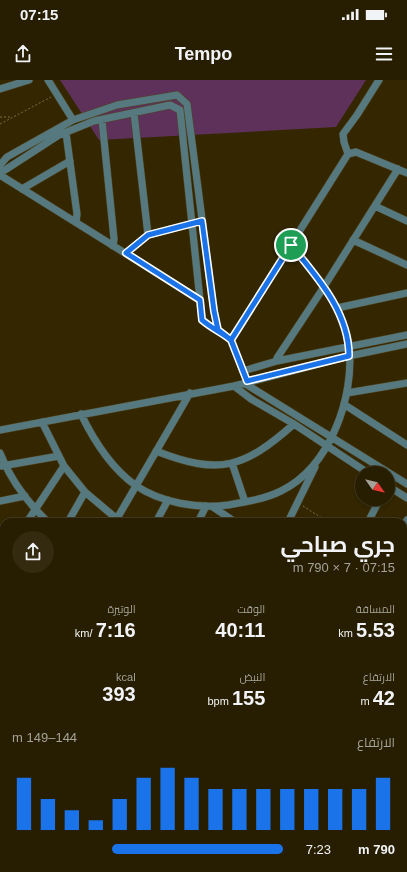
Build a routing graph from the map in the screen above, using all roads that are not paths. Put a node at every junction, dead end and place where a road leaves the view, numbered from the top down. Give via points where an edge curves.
1 (29, 80) edge
2 (48, 80) edge
3 (379, 80) edge
4 (0, 89) edge
5 (185, 101) junction
6 (178, 108) junction
7 (134, 113) junction
8 (73, 120) junction
9 (102, 120) junction
10 (66, 133) junction
11 (348, 154) junction
12 (70, 161) junction
13 (0, 165) edge
14 (398, 169) junction
15 (0, 171) edge
16 (407, 173) edge
17 (0, 175) edge
18 (22, 189) junction
19 (375, 206) junction
20 (202, 221) junction
21 (407, 221) edge
22 (76, 222) junction
23 (192, 223) junction
24 (148, 235) junction
25 (354, 240) junction
26 (291, 245) junction
27 (113, 246) junction
28 (126, 253) junction
29 (407, 265) edge
30 (324, 286) junction
31 (407, 292) edge
32 (200, 300) junction
33 (337, 308) junction
34 (218, 330) junction
35 (407, 335) edge
36 (231, 340) junction
37 (407, 344) edge
38 (349, 347) junction
39 (349, 356) junction
40 (277, 361) junction
41 (243, 371) junction
42 (245, 382) junction
43 (407, 383) edge
44 (234, 386) junction
45 (190, 393) junction
46 (347, 393) junction
47 (345, 405) junction
48 (80, 414) junction
49 (42, 422) junction
50 (294, 424) junction
51 (0, 430) edge
52 (332, 436) junction
53 (406, 441) edge
54 (327, 445) junction
55 (156, 451) junction
56 (0, 453) edge
57 (59, 456) junction
58 (318, 459) junction
59 (232, 463) junction
60 (2, 466) edge
61 (64, 466) junction
62 (358, 466) edge
63 (407, 484) edge
64 (136, 486) junction
65 (395, 490) edge
66 (85, 492) junction
67 (25, 496) junction
68 (407, 498) edge
69 (168, 500) junction
70 (0, 501) edge
71 (245, 502) junction
72 (209, 506) junction
73 (376, 506) edge
74 (34, 509) junction
75 (29, 518) edge
76 (44, 518) edge
77 (70, 518) edge
78 (113, 518) edge
79 (118, 518) edge
80 (158, 518) edge
81 (201, 518) edge
82 (229, 518) edge
83 (290, 518) edge
84 (370, 518) edge

1 - 4 street
2 - 8 street
3 - 11 street via 343,134
5 - 6 street
5 - 8 street via 177,95 124,104
5 - 20 street
6 - 7 street via 170,105
6 - 23 street
7 - 9 street
7 - 24 street
8 - 13 street via 7,157
9 - 10 street
9 - 27 street
10 - 12 street
10 - 15 street
11 - 14 street via 356,152
11 - 26 street
12 - 18 street
12 - 22 street
14 - 16 street
14 - 19 street
17 - 18 street
18 - 22 street
19 - 21 street
19 - 25 street
20 - 23 street
20 - 34 street
22 - 27 street
23 - 24 street
23 - 32 street
24 - 28 street
25 - 29 street
25 - 30 street
26 - 30 street
26 - 36 street
27 - 28 street
28 - 32 street
30 - 33 street
30 - 40 street via 276,358
31 - 33 street
32 - 34 street via 202,320 212,329
33 - 38 street
34 - 36 street
35 - 38 street
36 - 41 street
37 - 39 street
38 - 39 street
38 - 40 street
39 - 42 street
39 - 46 street
40 - 41 street
41 - 42 street
42 - 44 street
42 - 52 street
43 - 46 street
44 - 45 street
44 - 50 street via 251,400
45 - 48 street
45 - 55 street
46 - 47 street
47 - 52 street
47 - 53 street
48 - 49 street
48 - 64 street via 103,452 118,471
49 - 51 street
49 - 57 street
50 - 54 street
50 - 59 street via 262,451
52 - 54 street
52 - 63 street
54 - 58 street
54 - 62 street
55 - 59 street via 184,462 218,465
55 - 64 street
56 - 60 street
57 - 60 street
57 - 61 street
58 - 71 street via 293,484 280,492
58 - 83 street
59 - 71 street
60 - 67 street
61 - 66 street
61 - 74 street
64 - 69 street
64 - 79 street
65 - 68 street
66 - 77 street
66 - 78 street
67 - 70 street
67 - 74 street
69 - 72 street
69 - 80 street
71 - 72 street
72 - 81 street
72 - 82 street
73 - 84 street
74 - 75 street
74 - 76 street

